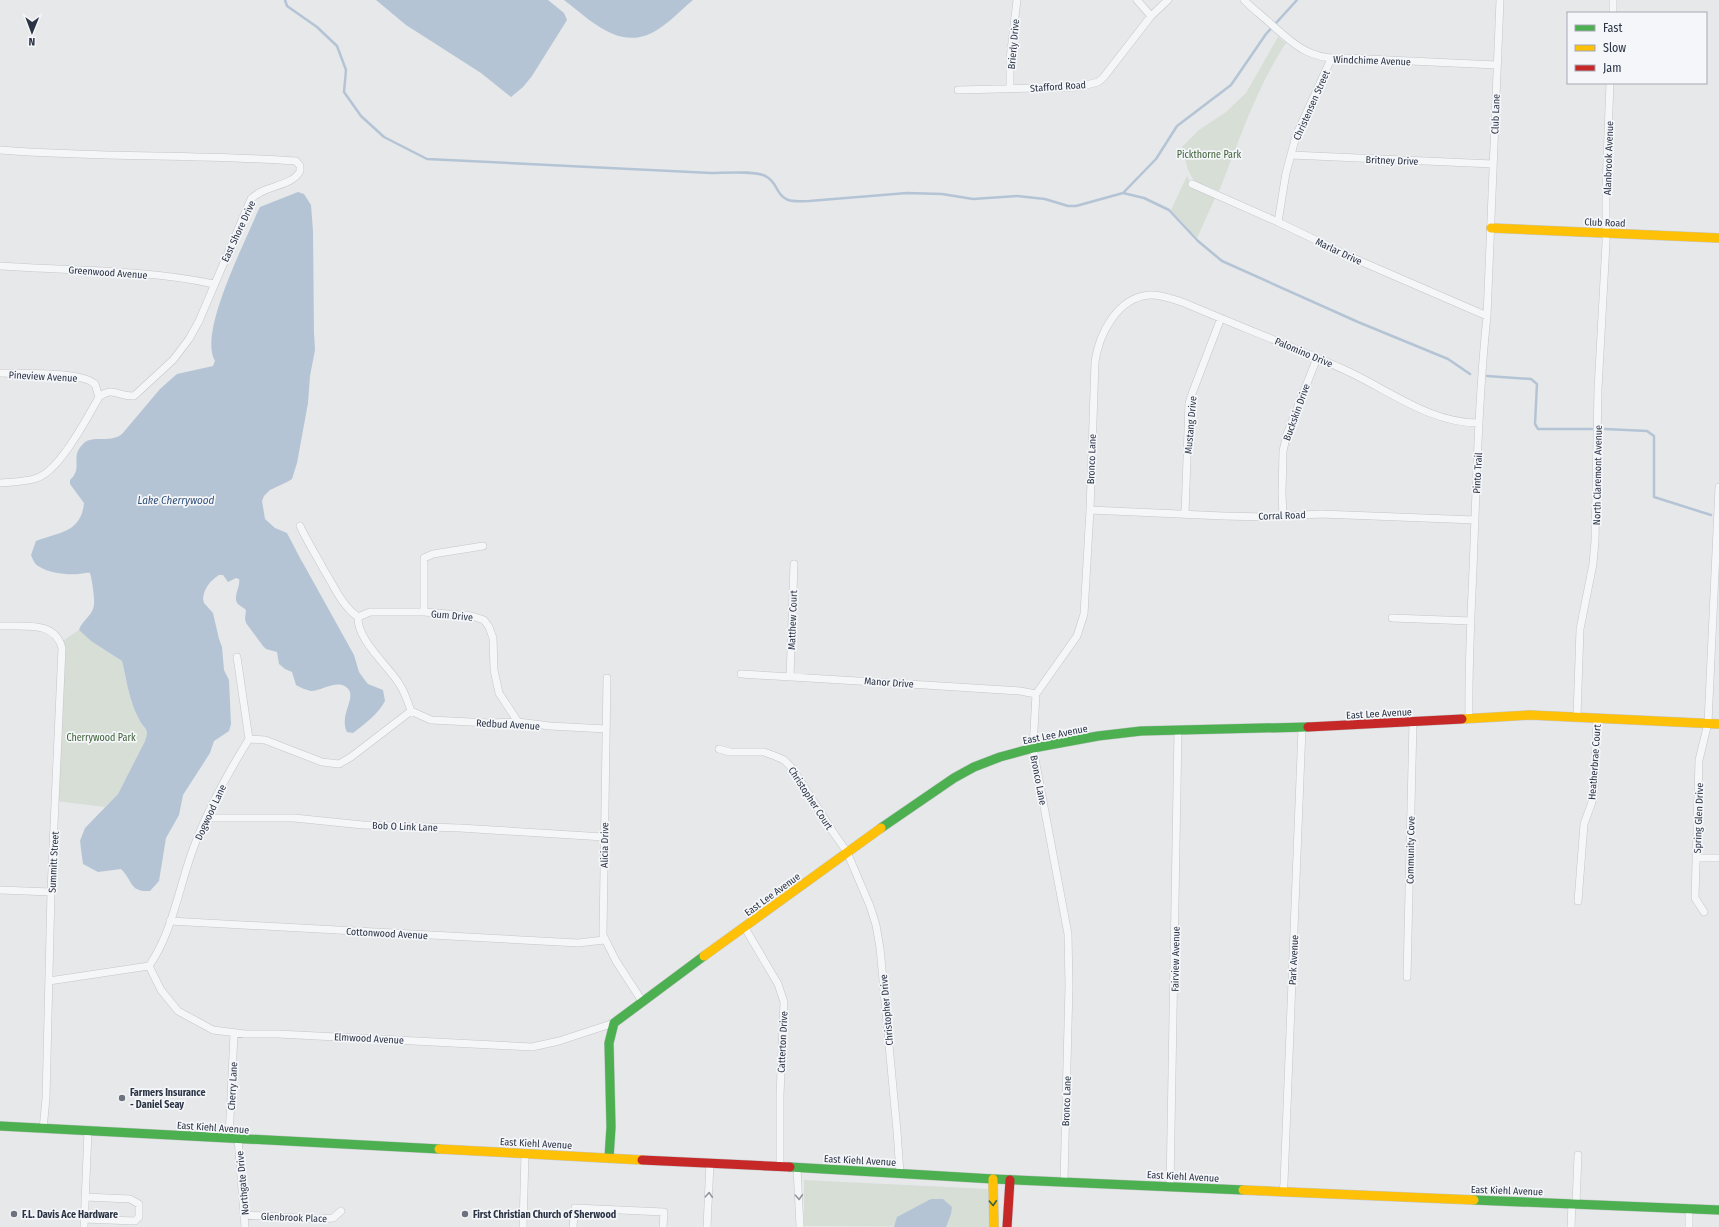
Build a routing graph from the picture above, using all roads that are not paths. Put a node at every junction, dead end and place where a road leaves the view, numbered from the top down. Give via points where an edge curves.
1 (1017, 0) edge
2 (1138, 0) edge
3 (1168, 0) edge
4 (1244, 0) edge
5 (1500, 0) edge
6 (1613, 0) edge
7 (1613, 12) edge
8 (1151, 16) junction
9 (1331, 59) junction
10 (1496, 65) junction
11 (1610, 84) edge
12 (1010, 88) junction
13 (958, 90) dead end
14 (0, 150) edge
15 (1291, 155) junction
16 (1493, 164) junction
17 (1192, 184) dead end
18 (1278, 222) junction
19 (1491, 228) junction
20 (1607, 233) junction
21 (1719, 238) edge
22 (0, 266) edge
23 (214, 284) junction
24 (1126, 304) joint
25 (1487, 316) junction
26 (1221, 318) junction
27 (1317, 358) junction
28 (0, 373) edge
29 (99, 397) junction
30 (1479, 423) junction
31 (0, 483) edge
32 (1719, 487) edge
33 (1090, 510) junction
34 (1185, 514) junction
35 (1283, 516) junction
36 (1475, 520) junction
37 (300, 526) dead end
38 (483, 546) dead end
39 (794, 564) dead end
40 (424, 612) junction
41 (358, 617) junction
42 (1392, 618) dead end
43 (1471, 621) junction
44 (0, 626) edge
45 (237, 657) dead end
46 (741, 674) dead end
47 (790, 676) junction
48 (607, 678) dead end
49 (1036, 694) junction
50 (411, 711) junction
51 (1577, 717) junction
52 (1469, 718) junction
53 (1597, 718) junction
54 (518, 722) junction
55 (1413, 722) junction
56 (1708, 723) junction
57 (1719, 724) edge
58 (606, 728) junction
59 (1302, 728) junction
60 (1178, 731) junction
61 (249, 739) junction
62 (1033, 748) junction
63 (720, 749) dead end
64 (206, 818) junction
65 (604, 837) junction
66 (847, 852) junction
67 (1696, 858) junction
68 (1719, 858) edge
69 (0, 890) edge
70 (51, 892) junction
71 (1578, 901) dead end
72 (1704, 912) dead end
73 (170, 921) junction
74 (745, 928) junction
75 (604, 940) junction
76 (149, 966) junction
77 (1407, 977) dead end
78 (49, 981) junction
79 (642, 1001) junction
80 (614, 1023) junction
81 (234, 1034) junction
82 (0, 1126) edge
83 (43, 1129) junction
84 (88, 1131) junction
85 (234, 1139) junction
86 (525, 1154) junction
87 (1578, 1156) dead end
88 (609, 1158) junction
89 (710, 1163) junction
90 (780, 1167) junction
91 (797, 1168) junction
92 (900, 1173) junction
93 (993, 1179) junction
94 (1010, 1180) junction
95 (1064, 1181) junction
96 (1170, 1187) junction
97 (1283, 1192) junction
98 (85, 1198) junction
99 (1574, 1203) junction
100 (1689, 1208) junction
101 (1719, 1210) edge
102 (341, 1211) dead end
103 (244, 1215) junction
104 (84, 1219) junction
105 (84, 1227) edge
106 (245, 1227) edge
107 (523, 1227) edge
108 (573, 1227) edge
109 (663, 1227) edge
110 (707, 1227) edge
111 (800, 1227) edge
112 (994, 1227) edge
113 (1007, 1227) edge
114 (1571, 1227) edge
115 (1689, 1227) edge

1 - 12 street, Brierly Drive via 1010,59
2 - 8 street
3 - 8 street, Stafford Road
4 - 9 street, Windchime Avenue via 1299,48 1312,55
5 - 10 street, Club Lane
6 - 7 street
8 - 12 street, Stafford Road via 1098,82 1079,87
9 - 10 street, Windchime Avenue
9 - 15 street, Christensen Street via 1296,136
10 - 16 street, Club Lane
11 - 20 street, Alanbrook Avenue
12 - 13 street, Stafford Road
14 - 23 street, East Shore Drive via 91,155 243,157 296,161 300,166 298,175 263,190 252,199
15 - 16 street, Britney Drive
15 - 18 street, Christensen Street
16 - 19 street, Club Lane
17 - 18 street, Marlar Drive
18 - 25 street, Marlar Drive via 1352,258
19 - 20 main road, Club Road
19 - 25 street, Pinto Trail
20 - 21 main road, Club Road
20 - 51 street, North Claremont Avenue via 1598,389 1595,541 1580,629
22 - 23 street, Greenwood Avenue via 114,271 188,278
23 - 29 street, East Shore Drive via 189,339 166,367 134,396 105,392
24 - 26 street, Palomino Drive via 1138,298 1155,295 1182,302
24 - 33 street, Bronco Lane via 1105,329 1096,355
25 - 30 street, Pinto Trail
26 - 27 street, Palomino Drive
26 - 34 street, Mustang Drive via 1189,403
27 - 30 street, Palomino Drive via 1431,413 1463,423
27 - 35 street, Buckskin Drive via 1287,434 1283,451
28 - 29 street, Pineview Avenue via 85,378 95,384
29 - 31 street via 57,462 48,471 37,478
30 - 36 street, Pinto Trail
32 - 56 street, Spring Glen Drive
33 - 34 street, Corral Road
33 - 49 street, Bronco Lane via 1086,606 1081,627
34 - 35 street, Corral Road
35 - 36 street, Corral Road via 1321,514
36 - 43 street, Pinto Trail
37 - 41 street via 338,595
38 - 40 street via 433,554 424,558
39 - 47 street, Matthew Court
40 - 41 street, Gum Drive via 370,612
40 - 54 street, Gum Drive via 472,616 484,620 493,638 494,670 499,693
41 - 50 street via 359,626 368,644 400,685
42 - 43 street
43 - 52 street, Pinto Trail
44 - 70 street, Summitt Street via 42,627 57,636 62,648
45 - 61 street
46 - 47 street, Manor Drive
47 - 49 street, Manor Drive
48 - 58 street, Alicia Drive
49 - 62 street, Bronco Lane
50 - 54 street, Redbud Avenue via 431,720
50 - 61 street via 339,764 322,762 264,740
51 - 52 main road, East Lee Avenue via 1530,715
51 - 53 main road, East Lee Avenue
52 - 55 main road, East Lee Avenue
53 - 56 main road, East Lee Avenue
53 - 71 street, Heatherbrae Court via 1594,790 1584,824
54 - 58 street, Redbud Avenue
55 - 59 main road, East Lee Avenue
55 - 77 street, Community Cove
56 - 57 main road, East Lee Avenue
56 - 67 street, Spring Glen Drive via 1699,760
58 - 65 street, Alicia Drive
59 - 60 main road, East Lee Avenue
59 - 97 street, Park Avenue
60 - 62 main road, East Lee Avenue via 1118,733
60 - 96 street, Fairview Avenue
61 - 64 street, Dogwood Lane
62 - 66 main road, East Lee Avenue via 1000,757 954,778
62 - 95 street, Bronco Lane via 1068,934
63 - 66 street, Christopher Court via 730,752 764,752 788,764
64 - 65 street, Bob O Link Lane via 294,818 363,825 467,828
64 - 73 street, Dogwood Lane via 194,845
65 - 75 street, Alicia Drive
66 - 74 main road, East Lee Avenue
66 - 92 street, Christopher Drive via 870,906 880,948
67 - 68 street
67 - 72 street, Spring Glen Drive via 1695,898
69 - 70 street
70 - 78 street, Summitt Street
73 - 75 street, Cottonwood Avenue via 572,942
73 - 76 street, Dogwood Lane via 162,944
74 - 79 main road, East Lee Avenue
74 - 90 street, Catterton Drive via 778,984 784,1002
75 - 79 street, Alicia Drive
76 - 78 street
76 - 81 street, Elmwood Avenue via 161,990 178,1011 213,1030
78 - 83 street, Summitt Street
79 - 80 main road, East Lee Avenue
80 - 81 street, Elmwood Avenue via 559,1041 532,1046
80 - 88 main road via 608,1043 611,1127
81 - 85 street, Cherry Lane
82 - 83 main road, East Kiehl Avenue
83 - 84 main road, East Kiehl Avenue
84 - 85 main road, East Kiehl Avenue
84 - 98 street
85 - 86 main road, East Kiehl Avenue
85 - 103 street, Northgate Drive
86 - 88 main road, East Kiehl Avenue
86 - 107 street
87 - 99 street
88 - 89 main road, East Kiehl Avenue
89 - 90 main road, East Kiehl Avenue
110 -> 89 street
90 - 91 main road, East Kiehl Avenue
91 - 92 main road, East Kiehl Avenue
91 -> 111 street
92 - 93 main road, East Kiehl Avenue
93 - 94 main road, East Kiehl Avenue
93 -> 112 main road
94 - 95 main road, East Kiehl Avenue
94 - 113 main road
95 - 96 main road, East Kiehl Avenue
96 - 97 main road, East Kiehl Avenue
97 - 99 main road, East Kiehl Avenue
98 - 104 street
98 - 104 street via 130,1199 139,1204 140,1210 135,1221
99 - 100 main road, East Kiehl Avenue
99 - 114 street
100 - 101 main road, East Kiehl Avenue
100 - 115 street
102 - 103 street, Glenbrook Place via 333,1218 318,1219
103 - 106 street, Northgate Drive
104 - 105 street
108 - 109 street via 575,1208 664,1212

